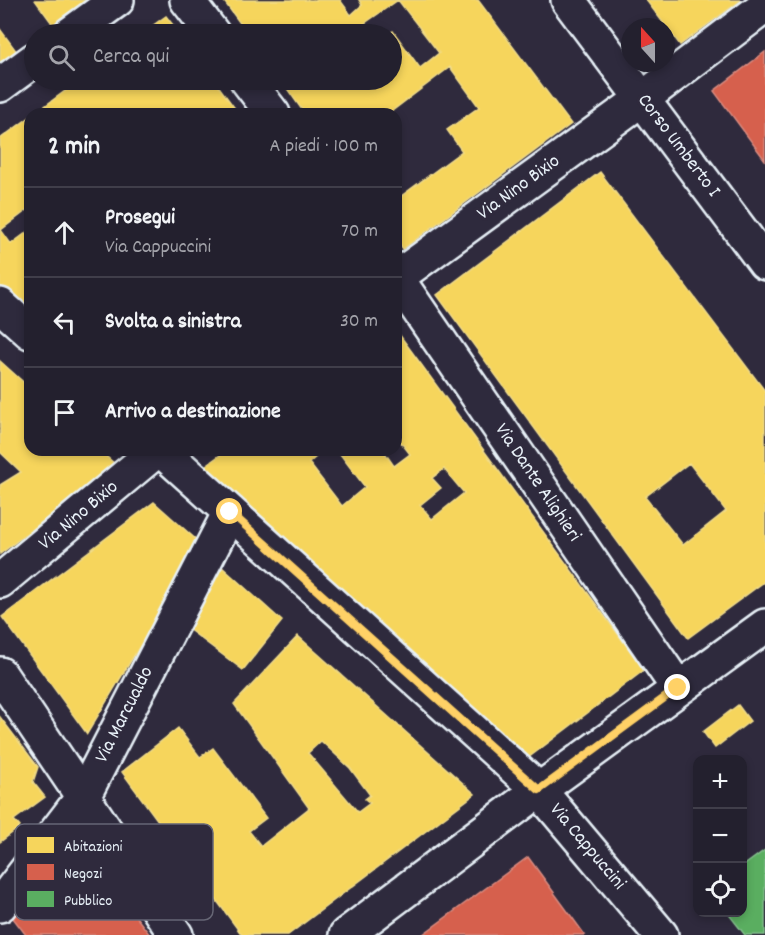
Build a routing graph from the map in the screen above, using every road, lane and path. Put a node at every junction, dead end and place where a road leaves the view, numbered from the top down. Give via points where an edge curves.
1 (117, 0) edge
2 (187, 0) edge
3 (568, 0) edge
4 (765, 6) edge
5 (84, 24) edge
6 (205, 24) edge
7 (24, 67) edge
8 (0, 85) edge
9 (255, 90) edge
10 (642, 99) junction
11 (268, 108) edge
12 (765, 263) edge
13 (402, 273) edge
14 (402, 286) edge
15 (0, 305) edge
16 (24, 327) edge
17 (152, 456) edge
18 (166, 456) edge
19 (230, 512) junction
20 (0, 581) edge
21 (765, 626) edge
22 (0, 674) edge
23 (678, 688) junction
24 (539, 790) junction
25 (83, 797) junction
26 (62, 824) edge
27 (101, 824) edge
28 (15, 885) edge
29 (0, 905) edge
30 (166, 920) edge
31 (176, 935) edge
32 (346, 935) edge
33 (661, 935) edge

1 - 5 street
2 - 6 street
3 - 10 street, Corso Umberto I
4 - 10 street, Via Nino Bixio
7 - 8 street
9 - 11 street
10 - 12 street, Corso Umberto I
10 - 13 street, Via Nino Bixio
14 - 23 street, Via Dante Alighieri
15 - 16 street
17 - 20 street, Via Nino Bixio
18 - 19 street, Via Cappuccini
19 - 24 street, Via Cappuccini
19 - 25 street, Via Marcualdo
21 - 23 street
22 - 25 street
23 - 24 street
24 - 32 street
24 - 33 street, Via Cappuccini
25 - 26 street, Via Marcualdo
25 - 27 street
28 - 29 street, Via Marcualdo
30 - 31 street

